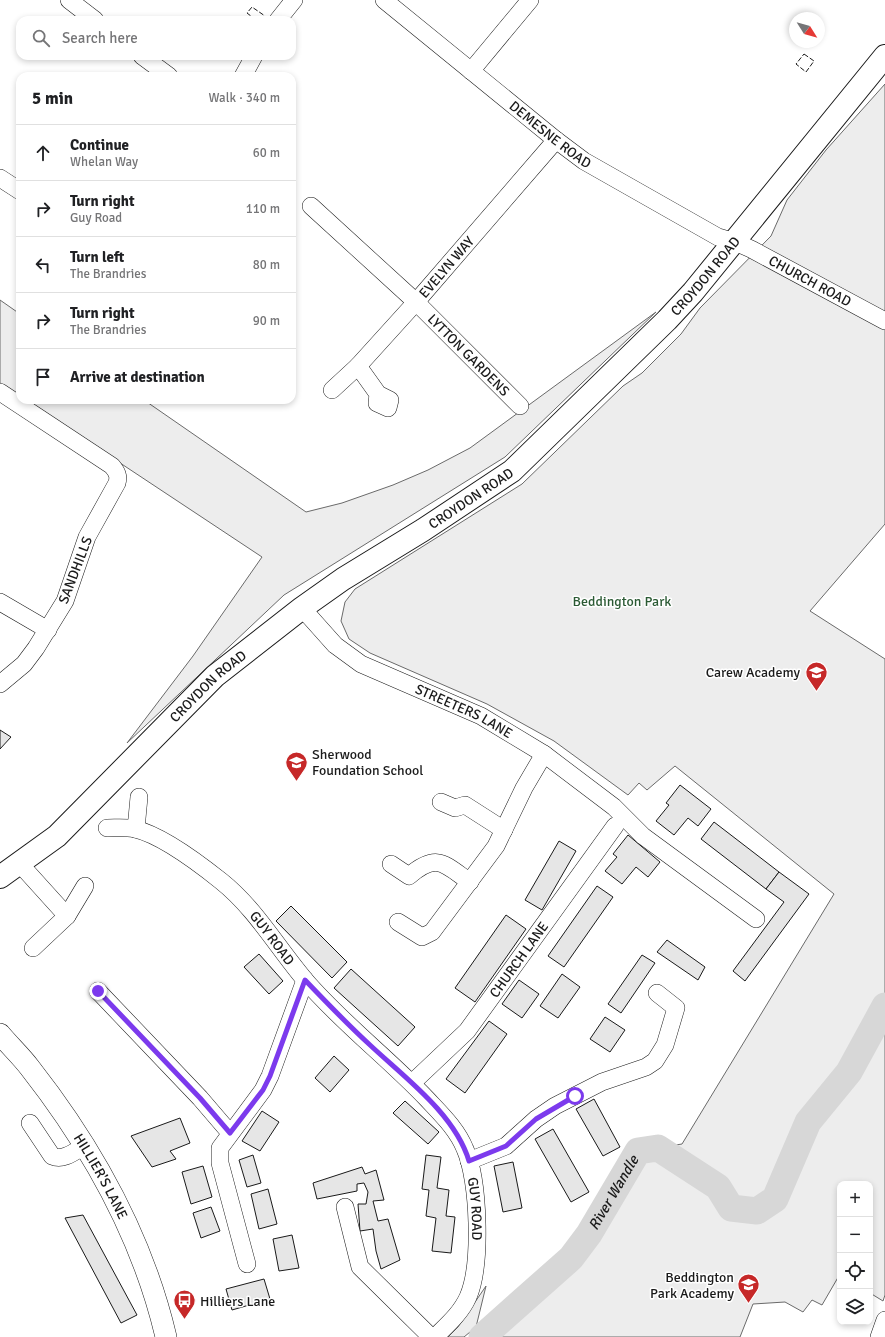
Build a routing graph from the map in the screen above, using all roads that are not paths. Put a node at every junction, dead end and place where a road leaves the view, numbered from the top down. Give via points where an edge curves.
1 (69, 0) edge
2 (294, 0) edge
3 (384, 0) edge
4 (530, 0) edge
5 (90, 16) edge
6 (281, 16) edge
7 (885, 56) edge
8 (147, 60) edge
9 (252, 60) edge
10 (471, 71) junction
11 (164, 72) edge
12 (245, 72) edge
13 (556, 140) junction
14 (0, 178) edge
15 (16, 188) edge
16 (311, 206) dead end
17 (735, 242) junction
18 (416, 302) junction
19 (885, 321) edge
20 (358, 366) junction
21 (332, 390) dead end
22 (0, 392) edge
23 (378, 394) dead end
24 (16, 403) edge
25 (18, 404) edge
26 (520, 406) dead end
27 (0, 602) edge
28 (302, 608) junction
29 (48, 630) junction
30 (0, 684) edge
31 (544, 754) junction
32 (139, 797) dead end
33 (441, 802) dead end
34 (621, 822) junction
35 (107, 828) dead end
36 (136, 829) junction
37 (504, 830) junction
38 (20, 864) junction
39 (391, 864) dead end
40 (0, 877) edge
41 (470, 882) junction
42 (85, 886) dead end
43 (67, 916) junction
44 (756, 919) dead end
45 (398, 922) dead end
46 (33, 948) dead end
47 (305, 980) junction
48 (98, 991) dead end
49 (657, 993) dead end
50 (0, 1034) edge
51 (412, 1083) junction
52 (30, 1124) dead end
53 (230, 1133) junction
54 (84, 1146) junction
55 (469, 1161) junction
56 (345, 1207) dead end
57 (247, 1264) dead end
58 (166, 1337) edge
59 (432, 1337) edge
60 (435, 1337) edge

1 - 5 street
2 - 6 street
3 - 10 street, DEMESNE ROAD
4 - 10 street
7 - 17 highway, CROYDON ROAD
8 - 11 street
9 - 12 street
10 - 13 street, DEMESNE ROAD
13 - 17 street, DEMESNE ROAD via 584,162 711,233
13 - 18 street, EVELYN WAY
14 - 15 street
16 - 18 street, LYTTON GARDENS
17 - 19 street, CHURCH ROAD
17 - 28 highway, CROYDON ROAD via 667,320 512,470 423,530 343,578
18 - 20 street, EVELYN WAY
18 - 26 street, LYTTON GARDENS
20 - 21 street, EVELYN WAY
20 - 23 street
22 - 24 street, SANDHILLS
25 - 29 street, SANDHILLS via 112,466 117,472 117,483 86,537 65,601
27 - 29 street
28 - 31 street, STREETERS LANE via 334,645 361,664 481,716
28 - 38 highway, CROYDON ROAD via 215,676 57,836
29 - 30 street, SANDHILLS via 24,664
31 - 34 street, STREETERS LANE
31 - 37 street
32 - 36 street
33 - 37 street via 455,808 465,805
34 - 44 street, STREETERS LANE
34 - 51 street, CHURCH LANE via 472,1025
35 - 36 street, GUY ROAD
36 - 47 street, GUY ROAD via 152,835 182,853 233,890
37 - 41 street via 496,846
38 - 40 highway, CROYDON ROAD
38 - 43 street
39 - 41 street via 409,876 422,865 436,862 444,864
41 - 45 street via 427,936 422,937
42 - 43 street
43 - 46 street
47 - 51 street, GUY ROAD via 353,1029
47 - 53 street via 270,1076 263,1090
48 - 53 street
49 - 55 street via 676,1008 665,1045 655,1061 646,1067 602,1082 555,1106 506,1146
50 - 54 main road, HILLIER'S LANE via 30,1068
51 - 55 street, GUY ROAD via 454,1129
52 - 54 street via 52,1156 67,1155
53 - 57 street via 220,1148 220,1162
54 - 58 main road, HILLIER'S LANE via 112,1195 146,1267
55 - 60 street, GUY ROAD via 477,1214 475,1276 468,1298
56 - 59 street via 360,1268

